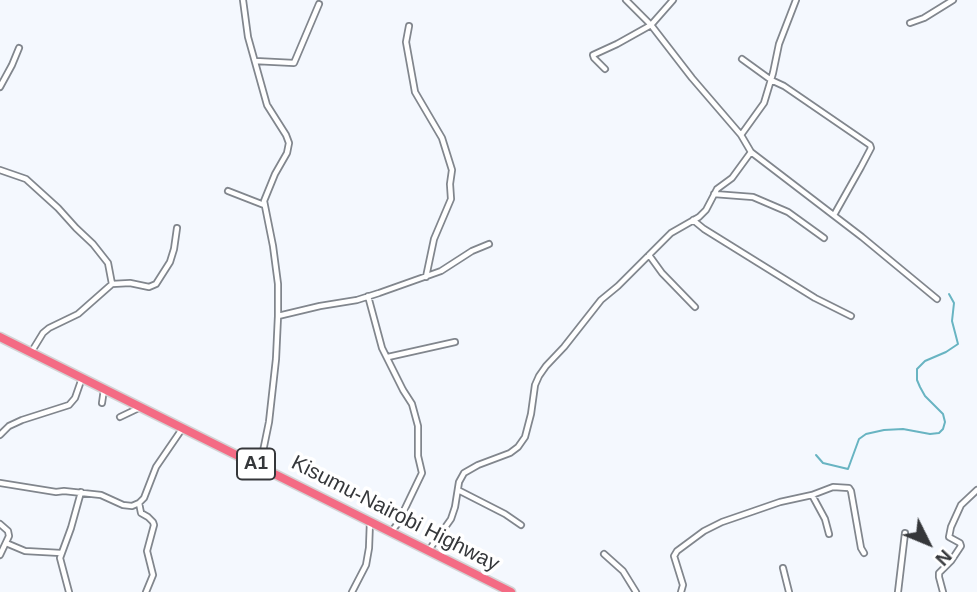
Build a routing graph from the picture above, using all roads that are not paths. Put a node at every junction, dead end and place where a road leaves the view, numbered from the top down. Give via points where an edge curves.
1 (243, 0) edge
2 (626, 0) edge
3 (673, 0) edge
4 (796, 0) edge
5 (953, 0) edge
6 (319, 4) dead end
7 (909, 23) dead end
8 (650, 25) junction
9 (409, 26) dead end
10 (19, 48) dead end
11 (742, 59) dead end
12 (255, 61) junction
13 (605, 69) dead end
14 (771, 80) junction
15 (0, 87) edge
16 (741, 135) junction
17 (751, 152) junction
18 (0, 170) edge
19 (228, 191) dead end
20 (715, 194) junction
21 (264, 205) junction
22 (834, 215) junction
23 (693, 220) junction
24 (177, 228) dead end
25 (824, 238) dead end
26 (489, 244) dead end
27 (649, 255) junction
28 (426, 277) junction
29 (111, 284) junction
30 (368, 296) junction
31 (937, 299) dead end
32 (695, 307) dead end
33 (278, 316) junction
34 (851, 316) dead end
35 (0, 337) edge
36 (455, 342) dead end
37 (32, 351) junction
38 (388, 357) junction
39 (82, 377) junction
40 (104, 388) junction
41 (102, 403) dead end
42 (142, 407) junction
43 (120, 417) dead end
44 (183, 428) junction
45 (0, 435) edge
46 (260, 466) junction
47 (0, 483) edge
48 (458, 490) junction
49 (977, 490) edge
50 (81, 492) junction
51 (812, 495) junction
52 (139, 503) junction
53 (370, 521) junction
54 (0, 524) edge
55 (521, 524) dead end
56 (391, 532) junction
57 (905, 533) dead end
58 (829, 534) dead end
59 (6, 543) junction
60 (429, 550) junction
61 (61, 553) junction
62 (864, 553) dead end
63 (604, 554) dead end
64 (0, 555) edge
65 (783, 568) dead end
66 (69, 592) edge
67 (146, 592) edge
68 (352, 592) edge
69 (511, 592) edge
70 (636, 592) edge
71 (681, 592) edge
72 (789, 592) edge
73 (898, 592) edge
74 (943, 592) edge

1 - 12 street
2 - 8 street
3 - 8 street
4 - 14 street
5 - 7 street
6 - 12 street via 294,63
8 - 13 street via 594,54
8 - 16 street
9 - 28 street via 406,42 415,93 442,138 452,170 451,199 434,239
10 - 15 street
11 - 14 street
12 - 21 street via 267,105 289,144
14 - 16 street via 764,103
14 - 22 street via 871,148
16 - 17 street
17 - 20 street
17 - 22 street
18 - 29 street via 26,179 58,208 108,263
19 - 21 street
20 - 23 street
20 - 25 street via 753,197 788,212
21 - 33 street via 278,284
22 - 31 street
23 - 27 street via 671,233
23 - 34 street
24 - 29 street via 170,262 156,284
26 - 28 street
27 - 32 street
27 - 48 street via 594,308 539,376 528,429 518,447 468,470
28 - 30 street
29 - 37 street via 78,314 43,333
30 - 33 street
30 - 38 street
33 - 46 street via 269,422
35 - 37 highway, Kisumu-Nairobi Highway / A1
36 - 38 street
37 - 39 highway, Kisumu-Nairobi Highway / A1
38 - 56 street via 412,404 422,468
39 - 40 highway, Kisumu-Nairobi Highway / A1
39 - 45 street via 69,405 22,420
40 - 41 street
40 - 42 highway, Kisumu-Nairobi Highway / A1
42 - 43 street
42 - 44 highway, Kisumu-Nairobi Highway / A1
44 - 46 highway, Kisumu-Nairobi Highway / A1
44 - 52 street via 156,467
46 - 53 highway, Kisumu-Nairobi Highway / A1
47 - 50 street
48 - 55 street
48 - 60 street via 451,519
49 - 74 street via 959,508 951,527 949,536 961,546 939,573
50 - 52 street via 123,505
50 - 61 street
51 - 58 street
51 - 62 street via 838,486 850,489
51 - 71 street via 722,522 689,541 674,556
52 - 67 street via 141,513 154,525 147,551 153,575
53 - 56 highway, Kisumu-Nairobi Highway / A1
53 - 68 street via 366,565
54 - 59 street via 8,531
56 - 60 highway, Kisumu-Nairobi Highway / A1
57 - 73 street
59 - 61 street via 25,551
59 - 64 street
60 - 69 highway, Kisumu-Nairobi Highway / A1
61 - 66 street
63 - 70 street via 623,571
65 - 72 street

